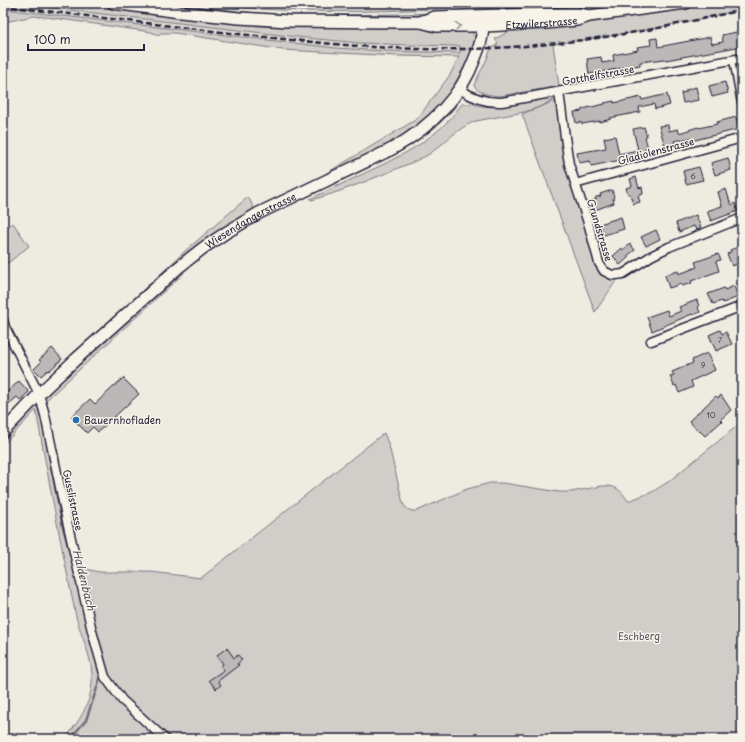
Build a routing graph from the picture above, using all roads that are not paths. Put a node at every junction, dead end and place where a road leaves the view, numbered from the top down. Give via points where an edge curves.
1 (113, 3) edge
2 (686, 3) edge
3 (483, 21) junction
4 (742, 58) edge
5 (732, 60) junction
6 (459, 89) junction
7 (560, 92) junction
8 (742, 109) edge
9 (742, 138) edge
10 (575, 184) junction
11 (742, 218) edge
12 (742, 306) edge
13 (3, 320) edge
14 (651, 341) dead end
15 (39, 394) junction
16 (3, 432) edge
17 (165, 739) edge

1 - 3 main road, Etzwilerstrasse via 180,12 288,21 420,22 435,18
2 - 3 main road, Etzwilerstrasse via 589,16 577,13
3 - 6 main road, Wiesendangerstrasse via 477,53
4 - 5 street, Gotthelfstrasse
5 - 7 street, Gotthelfstrasse
5 - 8 lane
6 - 7 street, Gotthelfstrasse via 478,99 491,102
6 - 15 main road, Wiesendangerstrasse via 448,105 420,132 372,159 259,213 203,248 148,294
7 - 10 street, Grundstrasse via 569,164
9 - 10 street, Gladiolenstrasse
10 - 11 street, Grundstrasse via 598,262 604,271 612,275 623,274 668,246
12 - 14 street
13 - 15 street, Gusslistrasse
15 - 16 main road, Wiesendangerstrasse
15 - 17 street, Gusslistrasse via 92,631 105,677 122,700

